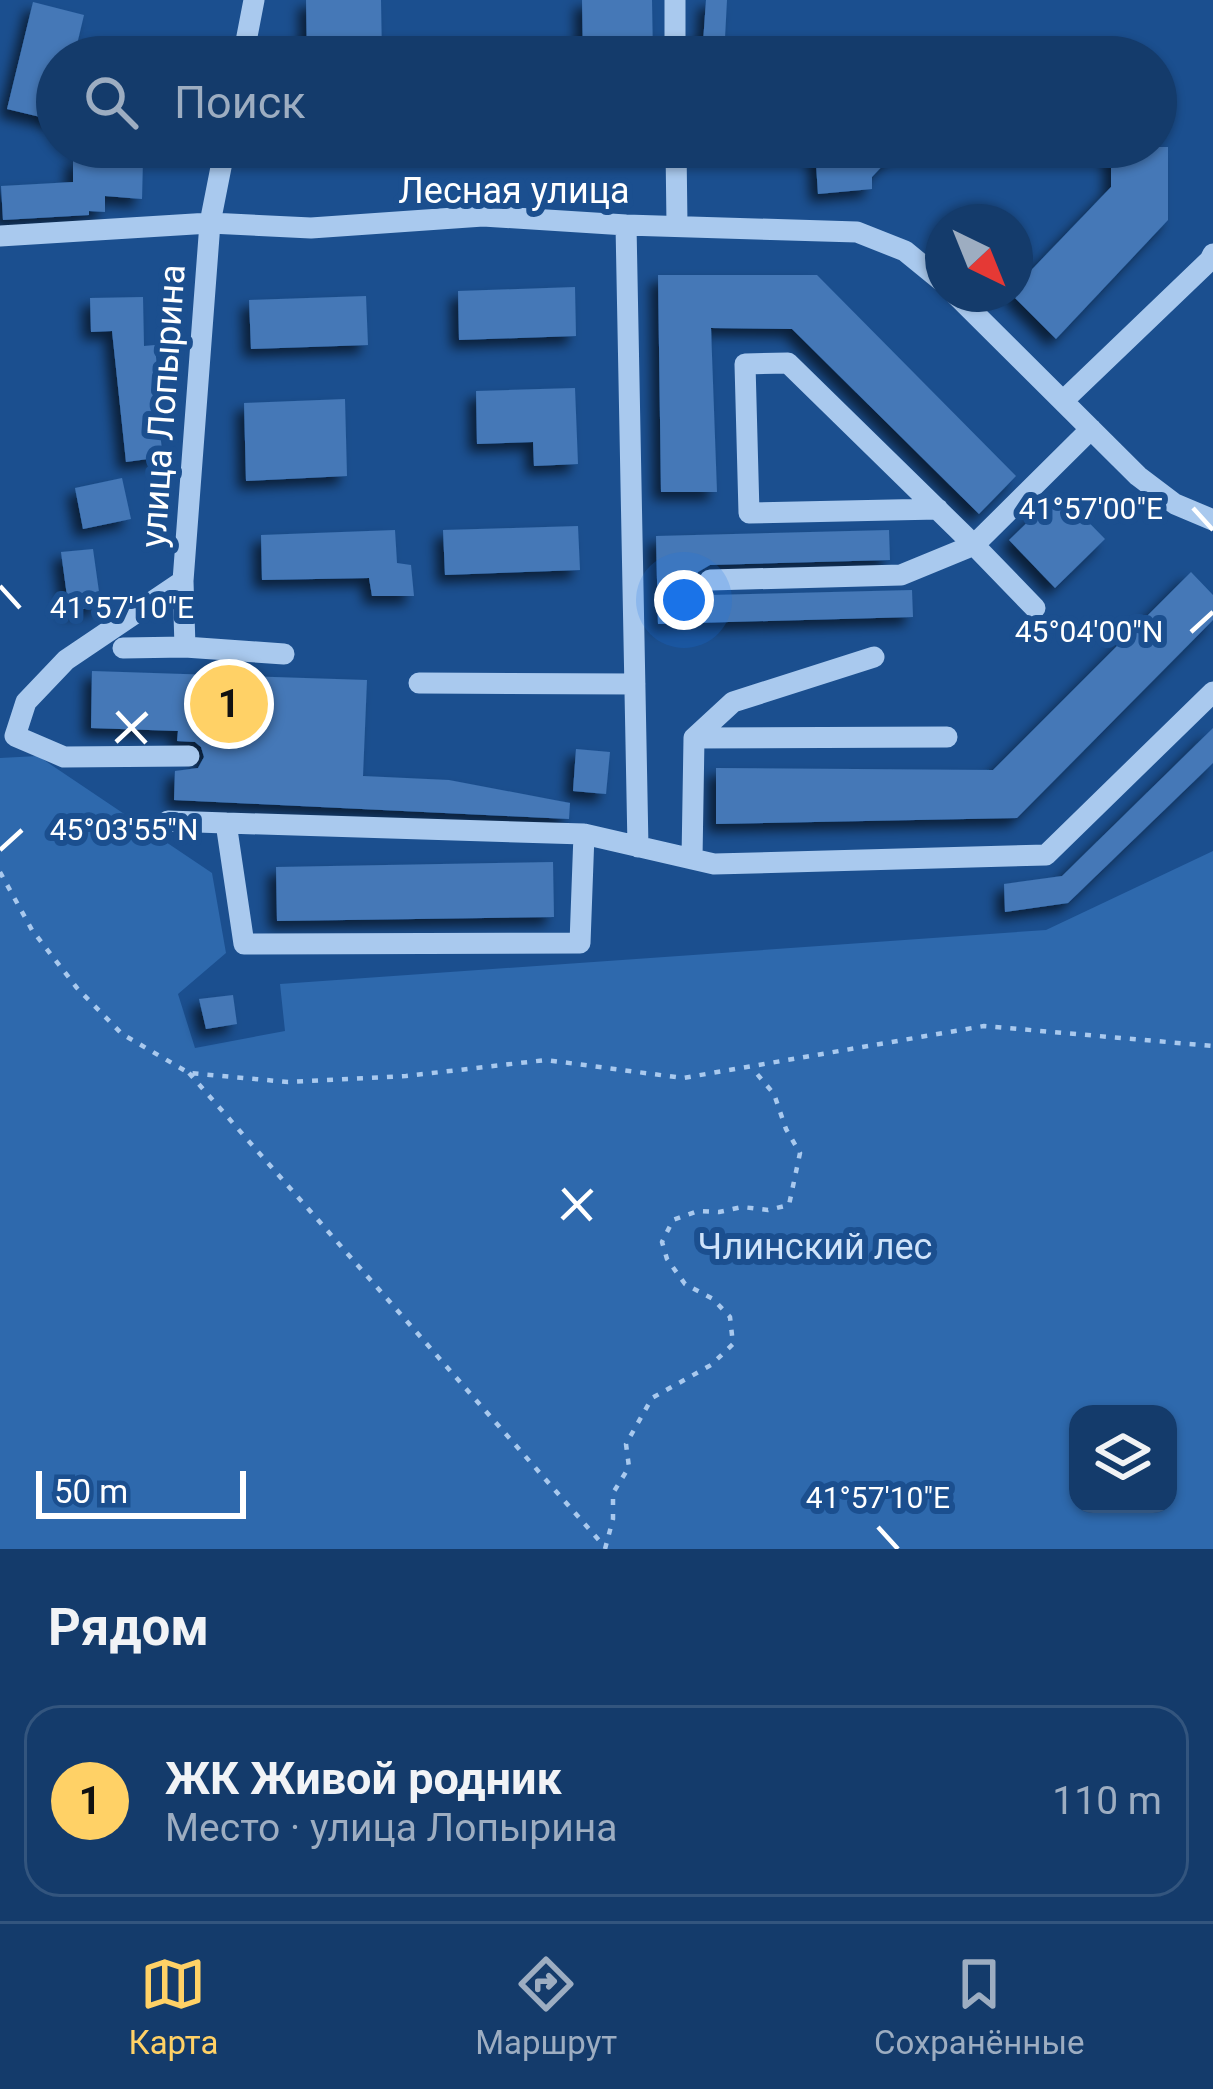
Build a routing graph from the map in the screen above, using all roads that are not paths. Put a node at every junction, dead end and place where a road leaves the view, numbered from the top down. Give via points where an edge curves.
1 (254, 0) edge
2 (675, 0) edge
3 (247, 36) edge
4 (675, 36) edge
5 (221, 168) edge
6 (676, 168) edge
7 (210, 223) junction
8 (626, 225) junction
9 (677, 225) junction
10 (0, 236) edge
11 (1212, 258) edge
12 (925, 266) edge
13 (974, 312) edge
14 (1063, 401) junction
15 (1091, 429) junction
16 (938, 508) junction
17 (1213, 520) edge
18 (974, 545) junction
19 (710, 580) dead end
20 (183, 581) junction
21 (1035, 608) dead end
22 (185, 647) junction
23 (123, 648) dead end
24 (284, 654) dead end
25 (874, 657) dead end
26 (419, 683) dead end
27 (635, 684) junction
28 (1213, 692) edge
29 (947, 737) dead end
30 (694, 738) junction
31 (189, 756) dead end
32 (168, 821) dead end
33 (226, 823) junction
34 (584, 834) junction
35 (638, 847) junction
36 (692, 859) junction

1 - 3 street
2 - 4 street
5 - 7 street, улица Лопырина
6 - 9 street
7 - 8 street, Лесная улица via 311,228 483,216
7 - 10 street, Лесная улица
7 - 20 street, улица Лопырина
8 - 9 street, Лесная улица
8 - 27 street
9 - 12 street, Лесная улица via 856,232
11 - 14 street
13 - 14 street
14 - 15 street
15 - 17 street via 1175,504
15 - 18 street
16 - 16 street via 749,513 745,364 788,363
16 - 18 street
18 - 19 street via 901,575
18 - 21 street
20 - 22 street
20 - 31 street, улица Лопырина via 66,661 26,702 14,736 64,757
22 - 23 street
22 - 24 street
25 - 30 street via 734,702
26 - 27 street
27 - 35 street
28 - 36 street via 1046,855
29 - 30 street
30 - 36 street
32 - 33 street
33 - 34 street
33 - 34 street via 244,944 580,943
34 - 35 street
35 - 36 street

